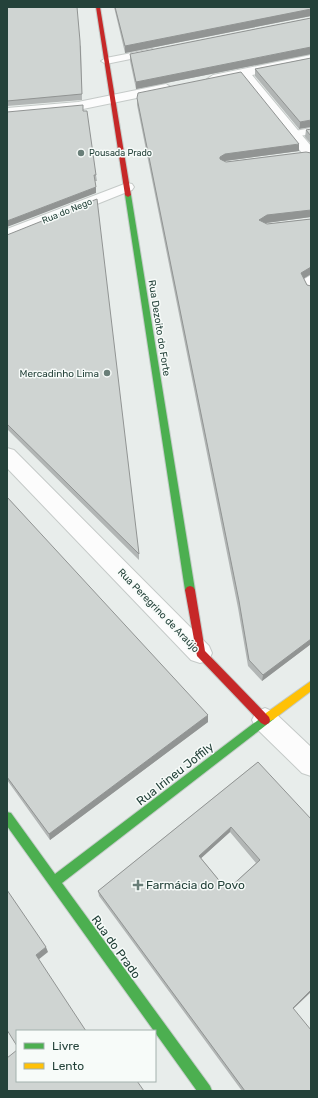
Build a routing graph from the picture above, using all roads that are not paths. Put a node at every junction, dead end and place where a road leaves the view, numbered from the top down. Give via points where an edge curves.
1 (98, 7) edge
2 (159, 50) edge
3 (311, 59) edge
4 (106, 61) junction
5 (244, 73) junction
6 (197, 82) edge
7 (182, 85) edge
8 (112, 99) junction
9 (7, 112) edge
10 (311, 131) edge
11 (294, 134) junction
12 (311, 155) edge
13 (295, 156) edge
14 (127, 187) junction
15 (7, 235) edge
16 (311, 279) edge
17 (311, 288) edge
18 (7, 455) edge
19 (200, 652) junction
20 (311, 685) edge
21 (266, 720) junction
22 (311, 764) edge
23 (7, 817) edge
24 (54, 882) junction
25 (205, 1091) edge

1 - 4 main road, Rua Dezoito do Forte
2 - 4 lane
3 - 5 street
4 - 8 main road, Rua Dezoito do Forte
5 - 6 street
5 - 11 street
7 - 8 street
8 - 9 street via 61,108
8 - 14 main road, Rua Dezoito do Forte
10 - 11 lane
11 - 12 street
12 - 13 lane
14 - 15 street, Rua do Nego
14 - 19 main road, Rua Dezoito do Forte
16 - 17 lane via 307,281
18 - 19 street, Rua Peregrino de Araújo
19 - 21 main road, Rua Peregrino de Araújo
20 - 21 main road, Rua Irineu Joffily
21 - 22 street, Rua Peregrino de Araújo
21 - 24 main road, Rua Irineu Joffily
23 - 24 main road, Rua do Prado
24 - 25 main road, Rua do Prado

